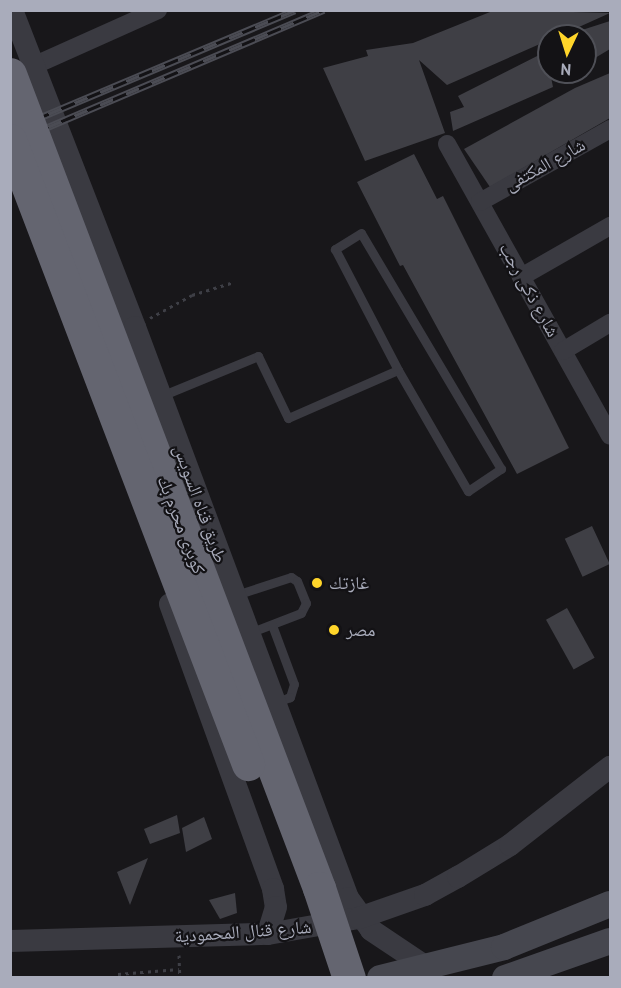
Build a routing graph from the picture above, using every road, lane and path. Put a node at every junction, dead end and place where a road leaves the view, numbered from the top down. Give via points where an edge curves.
1 (12, 10) edge
2 (158, 10) edge
3 (22, 70) edge
4 (610, 129) edge
5 (10, 141) edge
6 (447, 144) dead end
7 (10, 185) edge
8 (480, 202) junction
9 (610, 226) edge
10 (521, 277) junction
11 (234, 282) dead end
12 (610, 323) edge
13 (135, 327) junction
14 (563, 351) junction
15 (398, 370) junction
16 (161, 396) junction
17 (608, 427) edge
18 (234, 595) junction
19 (272, 625) junction
20 (247, 634) junction
21 (272, 704) junction
22 (610, 767) edge
23 (610, 904) edge
24 (359, 918) junction
25 (268, 934) junction
26 (10, 941) edge
27 (600, 946) edge
28 (428, 968) junction
29 (179, 969) dead end
30 (118, 976) edge
31 (326, 978) edge
32 (349, 978) edge
33 (380, 978) edge
34 (505, 978) edge
35 (551, 978) edge

1 - 3 street, طريق قناه السويس
2 - 3 street
3 - 13 street, طريق قناه السويس
3 - 32 highway, كوبرى محرم بك, bridge
4 - 8 street, شارع المكتفى
5 - 31 highway, كوبرى محرم بك, bridge
6 - 8 street, شارع ذكى رجب
7 - 25 street via 83,364 273,889 276,907
8 - 10 street, شارع ذكى رجب
9 - 10 street
10 - 14 street, شارع ذكى رجب
11 - 13 path via 192,295
12 - 14 street
13 - 16 street, طريق قناه السويس
14 - 17 street, شارع ذكى رجب
15 - 15 lane via 468,491 501,469 361,233 335,249
15 - 16 lane via 288,418 258,356
16 - 18 street, طريق قناه السويس
18 - 19 lane via 294,578 306,603 304,611
18 - 20 street, طريق قناه السويس
19 - 20 lane
19 - 21 lane via 294,684 290,697
20 - 21 street, طريق قناه السويس
21 - 24 street, طريق قناه السويس
22 - 24 street, شارع قنال المحمودية via 510,845 458,877 425,895
23 - 28 main road via 541,934
24 - 25 street, شارع قنال المحمودية
24 - 28 street, طريق قناه السويس via 387,943
25 - 26 street, شارع قنال المحمودية
27 - 34 main road
27 - 35 main road
28 - 33 main road
29 - 30 path

